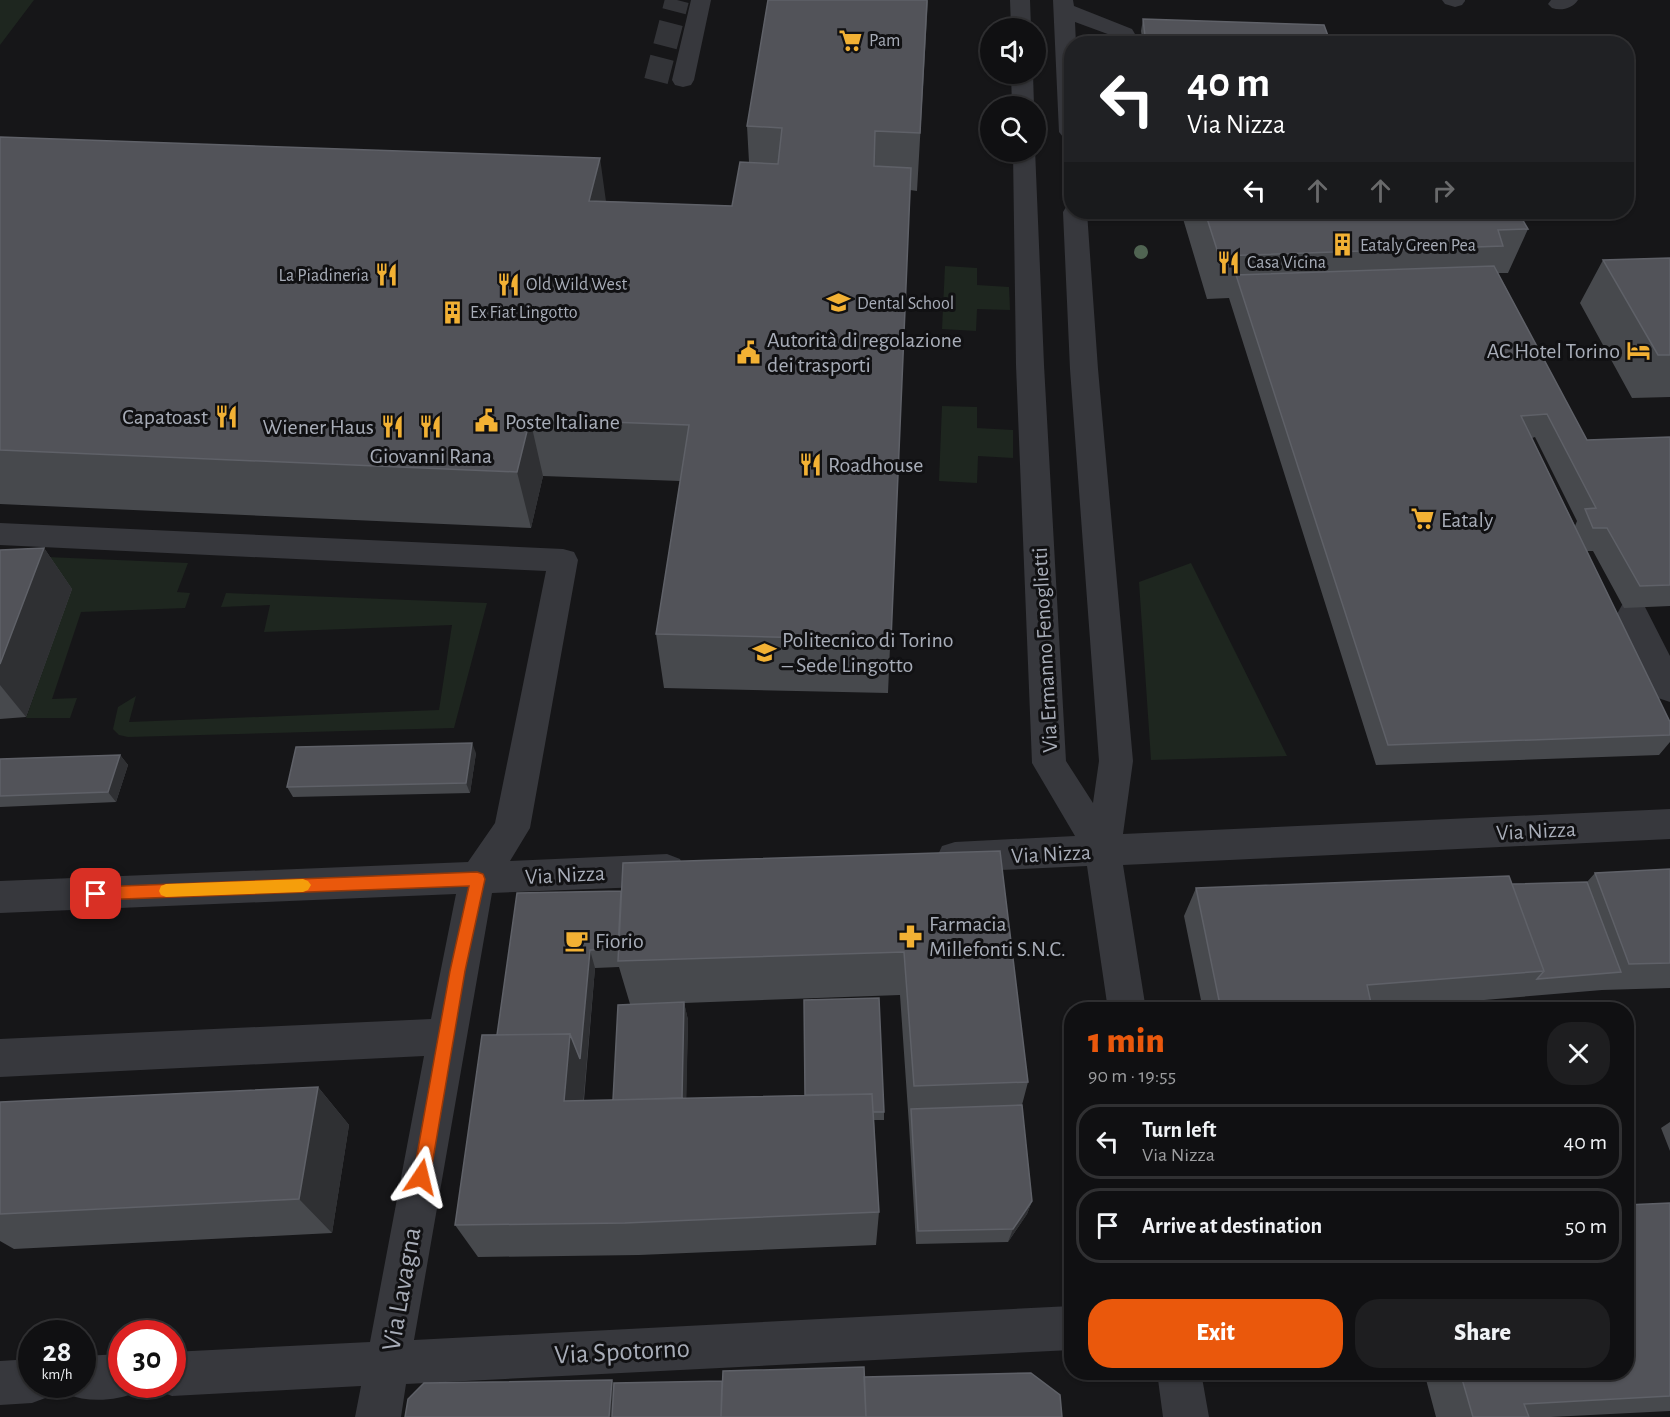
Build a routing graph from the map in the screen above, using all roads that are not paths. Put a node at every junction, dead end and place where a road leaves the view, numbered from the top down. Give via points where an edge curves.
1 (701, 0) edge
2 (1020, 0) edge
3 (1063, 3) edge
4 (1021, 18) edge
5 (1124, 29) dead end
6 (1065, 36) edge
7 (683, 80) dead end
8 (1025, 162) edge
9 (1075, 219) edge
10 (0, 534) edge
11 (1633, 614) dead end
12 (1670, 689) edge
13 (1670, 824) edge
14 (1103, 851) junction
15 (926, 859) edge
16 (702, 868) edge
17 (477, 879) junction
18 (0, 897) edge
19 (1126, 1002) edge
20 (446, 1037) junction
21 (0, 1058) edge
22 (1064, 1328) edge
23 (388, 1363) junction
24 (186, 1373) edge
25 (1180, 1380) edge
26 (18, 1382) edge
27 (0, 1383) edge
28 (378, 1417) edge
29 (1186, 1417) edge

1 - 7 street
2 - 4 street
3 - 5 street
3 - 6 street
8 - 14 street, Via Ermanno Fenoglietti via 1049,763
9 - 14 street via 1116,761
10 - 17 street via 562,560 512,828
11 - 12 street
13 - 14 street, Via Nizza
14 - 15 street, Via Nizza
14 - 19 street
16 - 17 street, Via Nizza
17 - 18 street, Via Nizza
17 - 20 street, Via Lavagna
20 - 21 street
20 - 23 street, Via Lavagna
22 - 23 street, Via Spotorno
23 - 24 street, Via Spotorno
23 - 28 street, Via Lavagna
25 - 29 street
26 - 27 street

